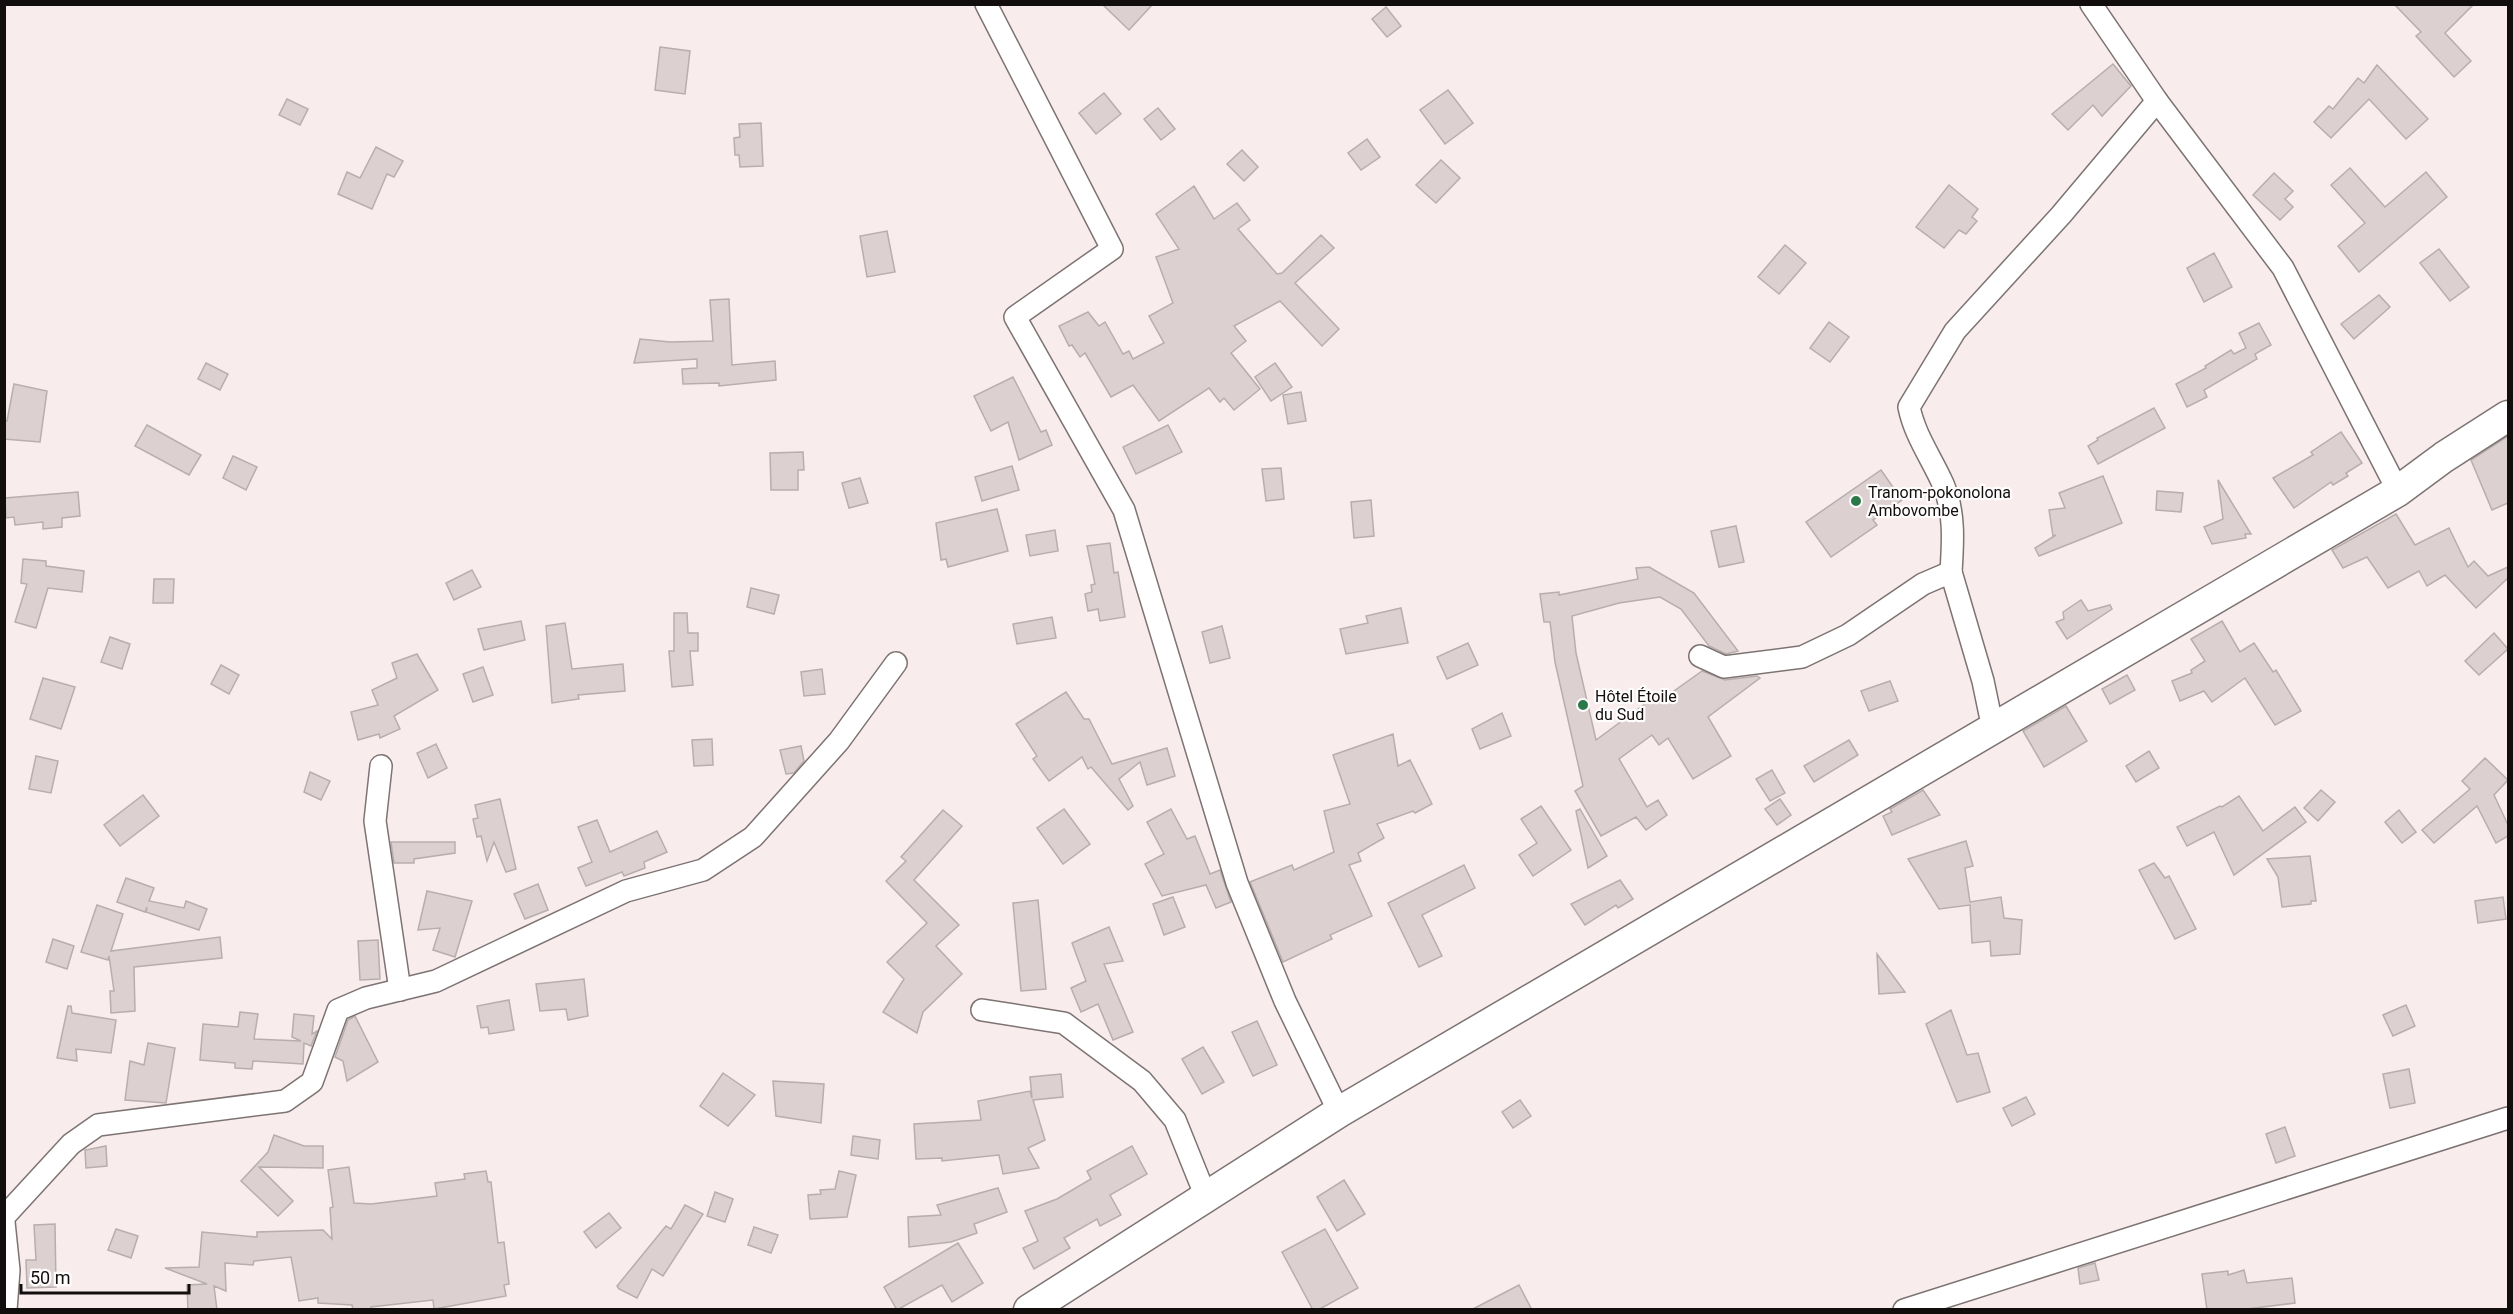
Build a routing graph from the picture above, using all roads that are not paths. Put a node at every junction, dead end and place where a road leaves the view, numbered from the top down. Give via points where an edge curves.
1 (986, 4) edge
2 (2091, 4) edge
3 (2157, 101) junction
4 (2508, 416) edge
5 (2398, 491) junction
6 (1951, 572) junction
7 (1700, 656) dead end
8 (896, 663) dead end
9 (1993, 729) junction
10 (381, 766) dead end
11 (400, 990) junction
12 (982, 1010) dead end
13 (1339, 1112) junction
14 (2508, 1118) edge
15 (1206, 1197) junction
16 (4, 1217) edge
17 (4, 1222) edge
18 (6, 1310) edge
19 (1029, 1310) edge
20 (1904, 1310) edge

1 - 13 street via 1112,249 1015,317 1124,510 1237,883 1285,1001
2 - 3 street
3 - 5 street via 2283,268
3 - 6 street via 2061,215 1955,331 1909,407 1913,427 1944,485 1952,516
4 - 5 main road
5 - 9 main road
6 - 7 street via 1923,584 1848,635 1802,657 1724,667
6 - 9 street
8 - 11 street via 839,741 753,837 703,870 626,891 436,981
9 - 13 main road
10 - 11 street via 375,821
11 - 16 street via 338,1010 312,1082 285,1101 98,1125 71,1144
12 - 15 street via 1064,1023 1142,1081 1175,1120
13 - 15 main road
14 - 20 street
15 - 19 main road
17 - 18 street via 9,1270

